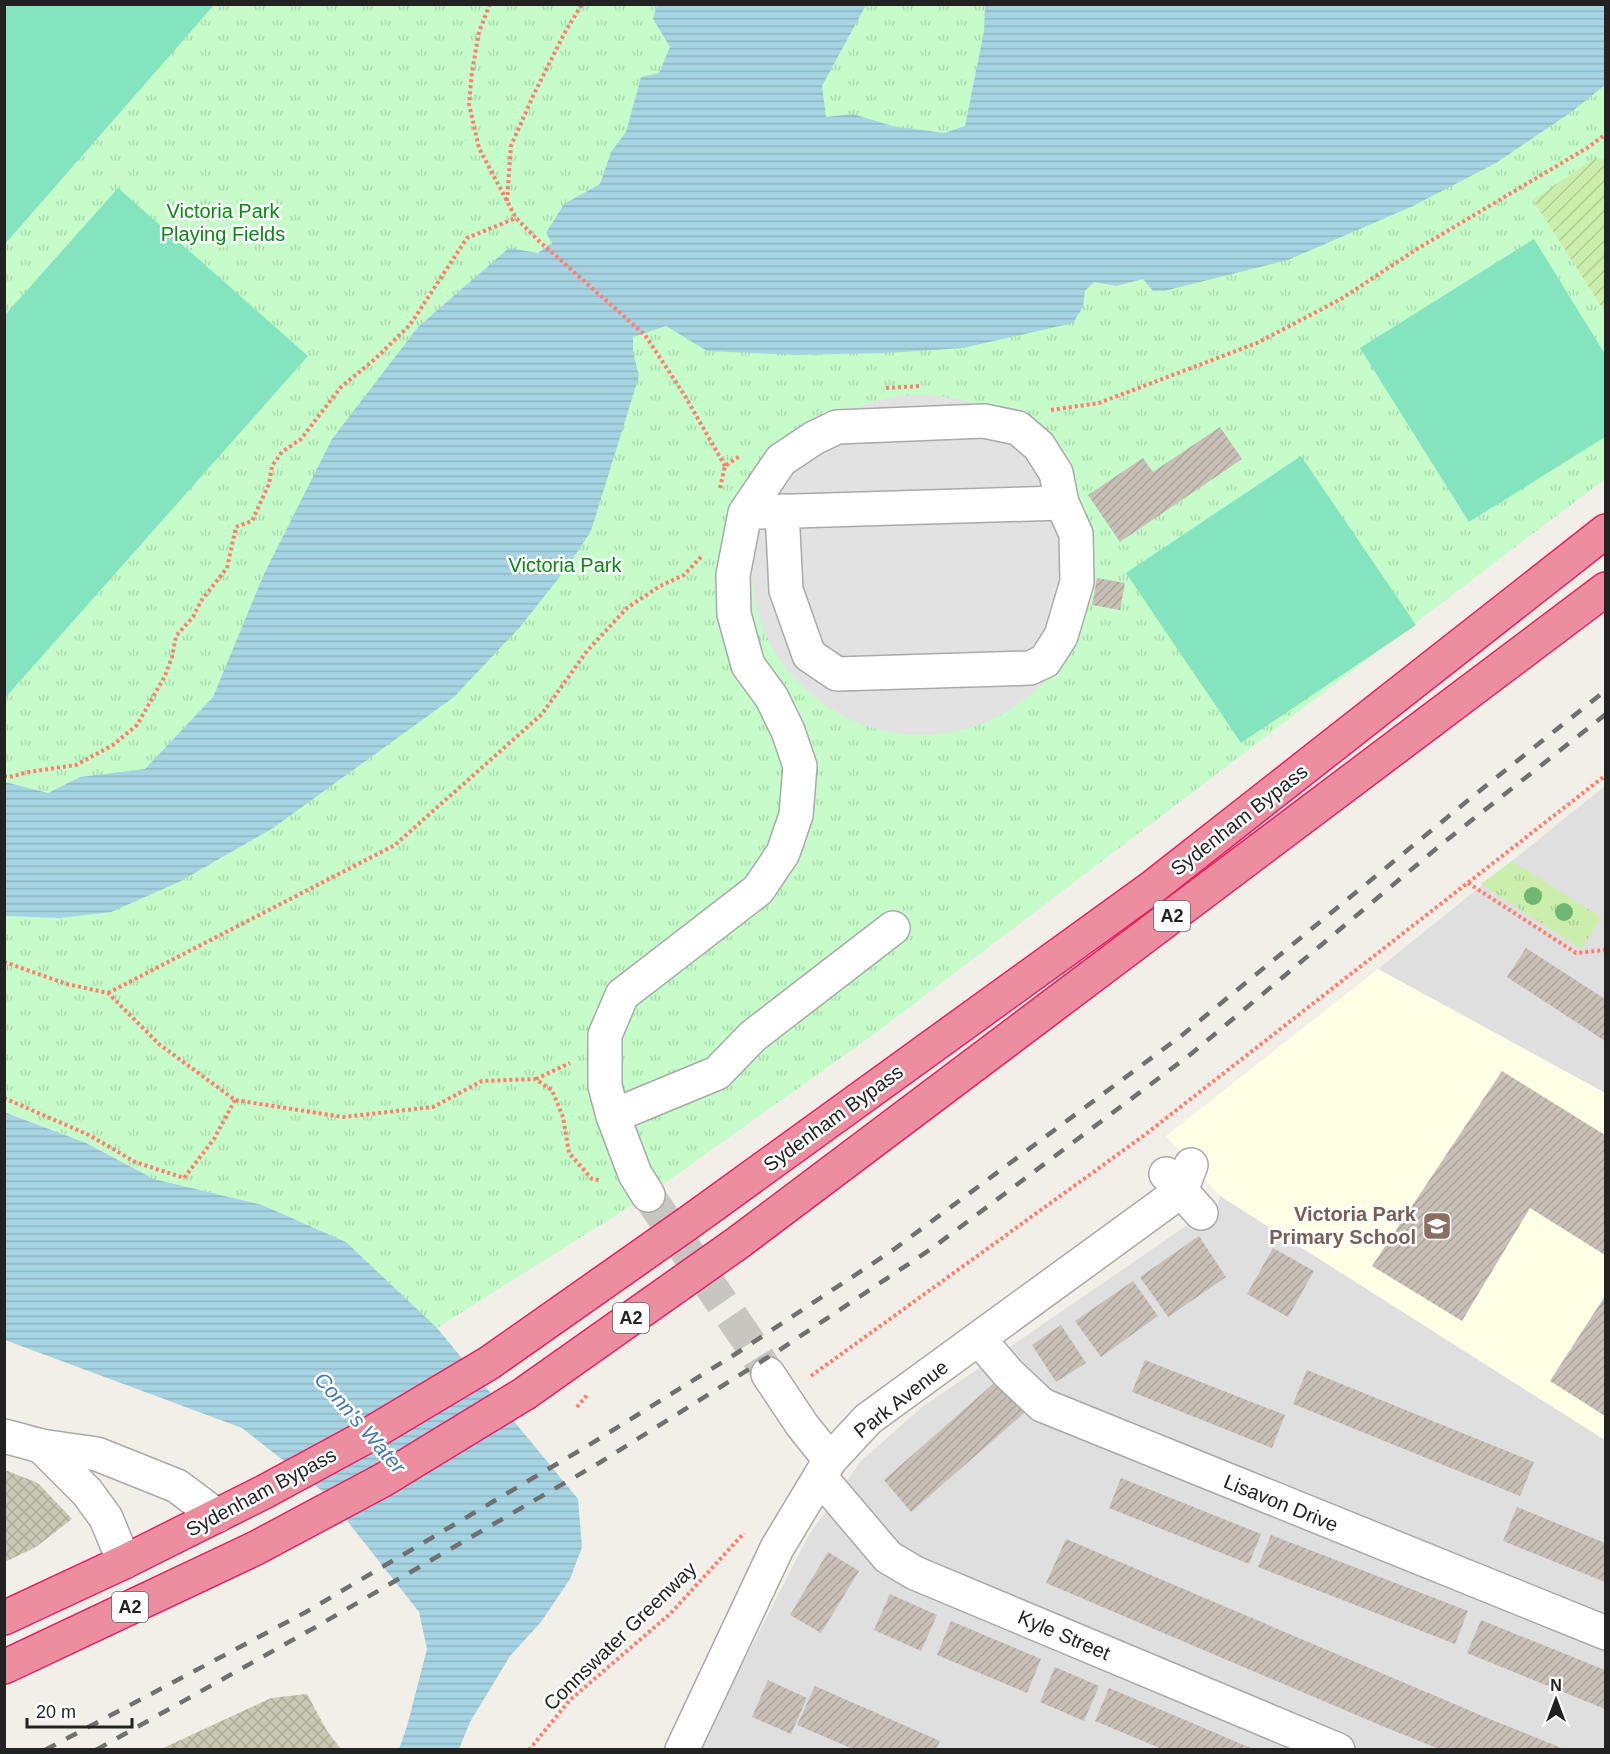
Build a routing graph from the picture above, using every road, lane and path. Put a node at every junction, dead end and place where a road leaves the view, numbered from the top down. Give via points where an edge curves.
1 (490, 4) edge
2 (582, 4) edge
3 (507, 201) junction
4 (516, 218) junction
5 (725, 466) dead end
6 (1062, 503) junction
7 (782, 511) junction
8 (746, 513) junction
9 (1605, 531) edge
10 (1605, 589) edge
11 (1605, 775) edge
12 (4, 776) edge
13 (1468, 883) junction
14 (893, 928) dead end
15 (1605, 950) edge
16 (4, 962) edge
17 (4, 1098) edge
18 (235, 1100) junction
19 (613, 1116) junction
20 (642, 1184) joint
21 (1184, 1185) dead end
22 (979, 1339) junction
23 (775, 1386) joint
24 (588, 1394) dead end
25 (577, 1407) dead end
26 (4, 1436) edge
27 (41, 1446) junction
28 (825, 1469) junction
29 (217, 1516) junction
30 (748, 1529) dead end
31 (124, 1562) junction
32 (4, 1618) edge
33 (1605, 1633) edge
34 (4, 1667) edge
35 (529, 1749) edge
36 (684, 1749) edge
37 (1338, 1749) edge

1 - 3 path via 479,32 469,104 479,148
2 - 3 path via 511,146
3 - 4 path
4 - 5 path via 645,335
4 - 12 path via 467,238 410,325 342,387 301,439 282,452 272,466 252,521 236,526 227,568 176,636 165,676 137,725 113,745 76,765
6 - 7 street
6 - 7 street via 1076,534 1077,582 1061,636 1045,661 1030,668 837,674 809,655 786,590
6 - 8 street via 1056,473 1039,446 1018,428 984,421 837,427 782,460
7 - 8 street
8 - 19 street via 733,574 734,614 748,665 772,699 800,766 796,815 783,854 758,890 622,995 605,1035 605,1086
9 - 29 highway, Sydenham Bypass / A2 via 1155,886 691,1221 489,1363 360,1440
10 - 34 highway, Sydenham Bypass / A2 via 739,1242 524,1394 382,1480 256,1548
11 - 13 path
13 - 15 path via 1576,953
13 - 23 path via 1142,1137
14 - 19 street via 753,1036 717,1073
16 - 18 path via 67,984 108,993 159,1044
17 - 18 path via 89,1135 135,1162 184,1178 214,1139
18 - 20 path via 342,1117 433,1107 482,1081 535,1079 552,1090 563,1117 569,1153 592,1179
19 - 20 street
21 - 22 street, Park Avenue
22 - 28 street, Park Avenue via 868,1419
22 - 33 street, Lisavon Drive via 1042,1406
23 - 28 street, Kyle Street
24 - 25 path
26 - 27 street
27 - 29 street via 97,1454 177,1486
27 - 31 street via 87,1492 106,1518
28 - 36 street, Park Avenue via 777,1548
28 - 37 street, Kyle Street via 888,1557 915,1573
29 - 31 highway, Sydenham Bypass / A2
30 - 35 path, Connswater Greenway via 671,1613 570,1700
31 - 32 highway, Sydenham Bypass / A2

